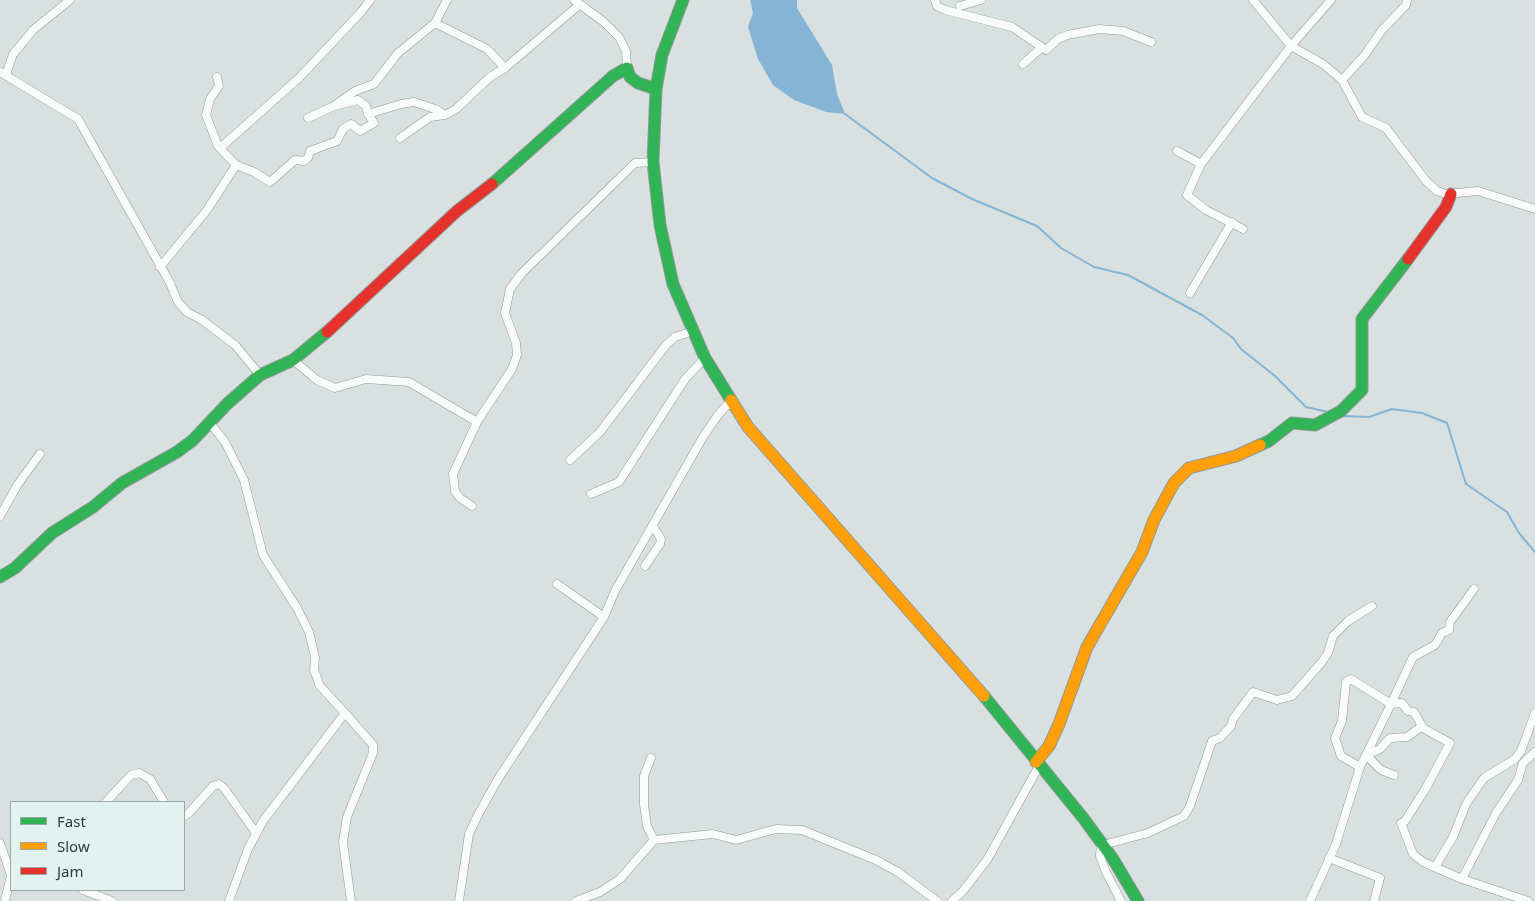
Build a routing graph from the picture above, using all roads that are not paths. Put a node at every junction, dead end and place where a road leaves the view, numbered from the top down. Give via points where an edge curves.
1 (70, 0) edge
2 (370, 0) edge
3 (447, 0) edge
4 (683, 0) edge
5 (935, 0) edge
6 (981, 0) edge
7 (1253, 0) edge
8 (1332, 0) edge
9 (1407, 0) edge
10 (576, 2) edge
11 (960, 6) dead end
12 (435, 23) junction
13 (1151, 42) dead end
14 (1290, 46) junction
15 (1041, 48) junction
16 (1023, 64) dead end
17 (506, 68) junction
18 (627, 68) junction
19 (3, 73) edge
20 (217, 76) dead end
21 (1342, 80) junction
22 (656, 89) junction
23 (334, 106) junction
24 (368, 114) junction
25 (445, 115) junction
26 (308, 118) dead end
27 (400, 138) dead end
28 (220, 148) junction
29 (1177, 151) dead end
30 (653, 162) junction
31 (1201, 164) junction
32 (236, 165) junction
33 (1451, 194) junction
34 (1535, 209) edge
35 (1232, 222) junction
36 (1243, 229) dead end
37 (160, 267) junction
38 (1190, 293) dead end
39 (693, 330) junction
40 (705, 358) junction
41 (293, 360) junction
42 (260, 375) junction
43 (732, 404) junction
44 (477, 422) junction
45 (210, 423) junction
46 (40, 454) dead end
47 (570, 460) dead end
48 (591, 494) dead end
49 (472, 506) dead end
50 (0, 516) edge
51 (653, 526) junction
52 (645, 566) dead end
53 (0, 578) edge
54 (557, 584) dead end
55 (1474, 589) dead end
56 (1372, 606) dead end
57 (604, 617) junction
58 (1391, 704) junction
59 (1535, 712) edge
60 (345, 713) junction
61 (1421, 727) junction
62 (1535, 752) edge
63 (1366, 755) junction
64 (651, 758) dead end
65 (1038, 764) junction
66 (1360, 767) junction
67 (1394, 775) dead end
68 (107, 801) edge
69 (163, 801) edge
70 (185, 816) edge
71 (256, 833) junction
72 (654, 840) junction
73 (0, 843) edge
74 (1102, 844) junction
75 (1329, 858) junction
76 (1435, 867) junction
77 (10, 872) edge
78 (1462, 879) junction
79 (10, 880) edge
80 (86, 891) edge
81 (6, 901) edge
82 (112, 901) edge
83 (228, 901) edge
84 (351, 901) edge
85 (459, 901) edge
86 (576, 901) edge
87 (936, 901) edge
88 (952, 901) edge
89 (1121, 901) edge
90 (1138, 901) edge
91 (1310, 901) edge
92 (1374, 901) edge
93 (1528, 901) edge

1 - 19 street via 33,30 13,54
2 - 28 street via 298,78
3 - 12 street
4 - 22 street via 662,56
5 - 15 street via 937,6 945,10 1012,27
6 - 11 street
7 - 14 street
8 - 14 street
9 - 21 street
10 - 17 street
10 - 18 street via 619,37 626,51
12 - 17 street via 487,49
12 - 23 street via 398,53 374,84 355,90
13 - 15 street via 1123,32 1098,29 1067,35 1046,50
14 - 21 street via 1323,64
14 - 31 street
15 - 16 street
17 - 25 street via 490,77 456,109
18 - 22 street via 630,77 638,83
18 - 41 street via 597,89 553,131 457,211
19 - 37 street via 68,111 83,124
20 - 28 street via 219,86 206,115
21 - 33 street via 1362,117 1386,128 1426,181 1441,193
22 - 30 street
23 - 24 street via 358,100 366,106
23 - 26 street
24 - 25 street via 414,102 435,108
24 - 32 street via 374,123 360,131 351,124 343,128 337,141 310,152 304,161 295,160 270,182
25 - 27 street via 430,117
28 - 32 street
29 - 31 street
30 - 39 street via 660,225 673,284
30 - 44 street via 635,162 522,273 510,289 504,313 516,343 517,355 512,369
31 - 35 street via 1187,195 1206,210
32 - 37 street via 207,210
33 - 34 street via 1478,191
33 - 65 street via 1428,234 1362,319 1362,390 1351,402 1315,425 1292,423 1269,441 1244,452 1189,468 1174,483 1154,520 1142,552 1087,647 1059,724
35 - 36 street
35 - 38 street
37 - 42 street via 181,306 236,345
39 - 40 street
39 - 47 street via 675,337 666,345 600,432
40 - 43 street
40 - 48 street via 685,379 619,482
41 - 42 street
41 - 44 street via 317,380 335,388 366,379 409,382
42 - 45 street
43 - 51 street via 727,405 713,421
43 - 65 street via 748,427 980,692
44 - 49 street via 453,474 455,491
45 - 53 street via 177,452 129,478 93,507 57,529
45 - 60 street via 225,442 244,480 263,555 309,632 316,657 314,670 320,686
46 - 50 street
51 - 52 street via 658,531 660,544
51 - 57 street via 615,591
54 - 57 street
55 - 58 street via 1450,622 1449,630 1442,633 1435,646 1413,657
56 - 74 street via 1348,621 1333,636 1324,658 1292,696 1277,700 1253,692 1231,726 1220,738 1212,741 1184,816 1148,833
57 - 85 street via 478,815 469,834
58 - 61 street via 1402,703 1414,712
58 - 63 street
58 - 66 street via 1351,680 1346,682 1342,721 1335,738 1341,756
59 - 76 street via 1521,751 1515,759 1484,778 1466,804 1453,837
60 - 71 street via 278,799
60 - 84 street via 373,745 373,753 347,817 342,842
61 - 63 street via 1407,737 1390,738 1380,749
61 - 76 street via 1450,743 1426,788 1401,823 1413,854
62 - 78 street via 1524,763 1518,780 1496,813
63 - 66 street
63 - 67 street via 1381,770
64 - 72 street via 644,776 644,805 647,826
65 - 74 street
65 - 88 street via 987,860
66 - 75 street
68 - 69 street via 131,775 139,773 150,779
70 - 71 street via 218,784
71 - 83 street
72 - 86 street via 620,879 600,892
72 - 87 street via 713,834 736,840 776,829 798,829 876,860 898,872
73 - 77 street
74 - 89 street via 1100,856
74 - 90 street
75 - 91 street
75 - 92 street via 1380,878
76 - 78 street
78 - 93 street
79 - 81 street
80 - 82 street

